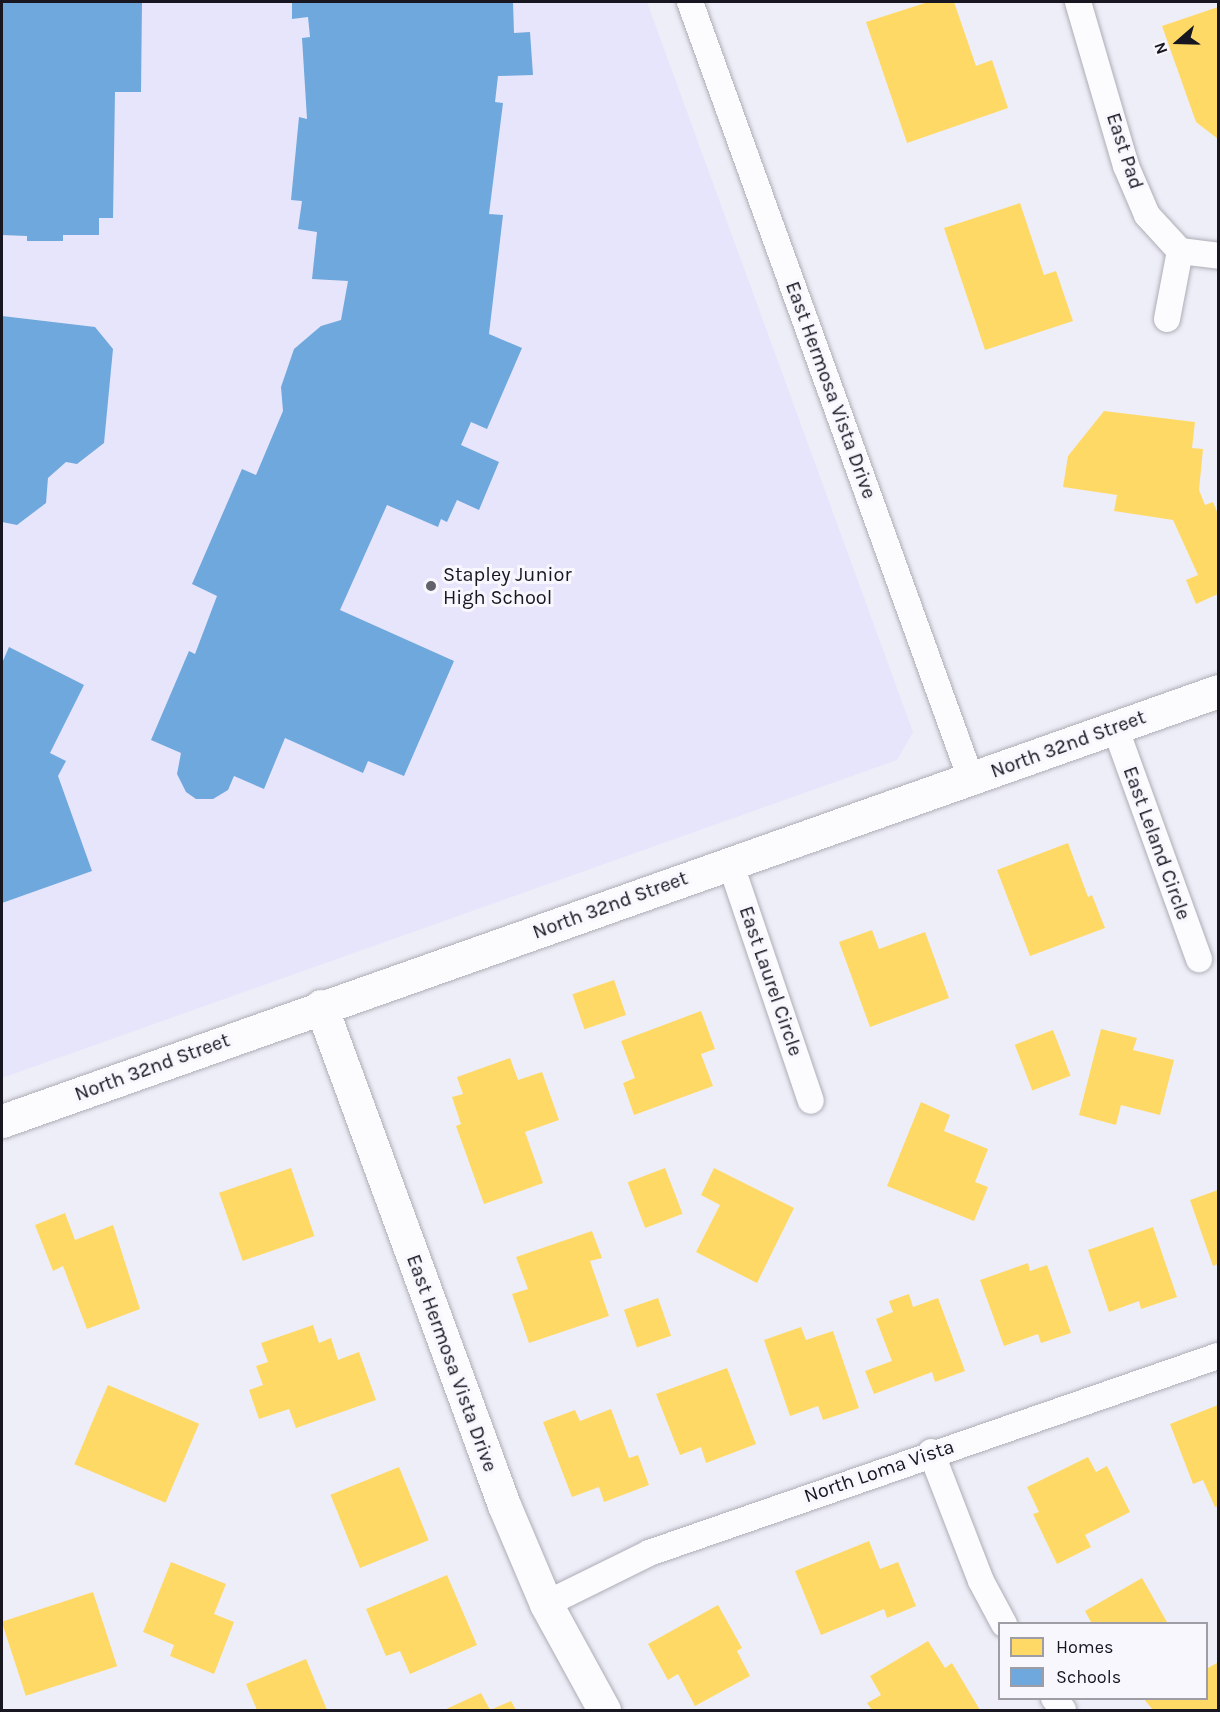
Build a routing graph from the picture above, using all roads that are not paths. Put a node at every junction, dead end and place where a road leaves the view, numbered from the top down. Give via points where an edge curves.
1 (690, 2) edge
2 (1078, 2) edge
3 (1180, 251) junction
4 (1218, 256) edge
5 (1167, 319) dead end
6 (1218, 691) edge
7 (1115, 727) junction
8 (971, 778) junction
9 (730, 862) junction
10 (1199, 959) dead end
11 (321, 1006) junction
12 (811, 1101) dead end
13 (2, 1121) edge
14 (1218, 1356) edge
15 (931, 1452) junction
16 (546, 1604) junction
17 (1003, 1622) edge
18 (604, 1710) edge

1 - 8 street, East Hermosa Vista Drive
2 - 3 street, East Pad via 1126,166 1147,215
3 - 4 street
3 - 5 street
6 - 7 street, North 32nd Street
7 - 8 street, North 32nd Street
7 - 10 street, East Leland Circle
8 - 9 street, North 32nd Street
9 - 11 street, North 32nd Street
9 - 12 street, East Laurel Circle
11 - 13 street, North 32nd Street
11 - 16 street, East Hermosa Vista Drive via 504,1505
14 - 15 street, North Loma Vista
15 - 16 street, North Loma Vista via 649,1553
15 - 17 street via 981,1581
16 - 18 street, East Hermosa Vista Drive

